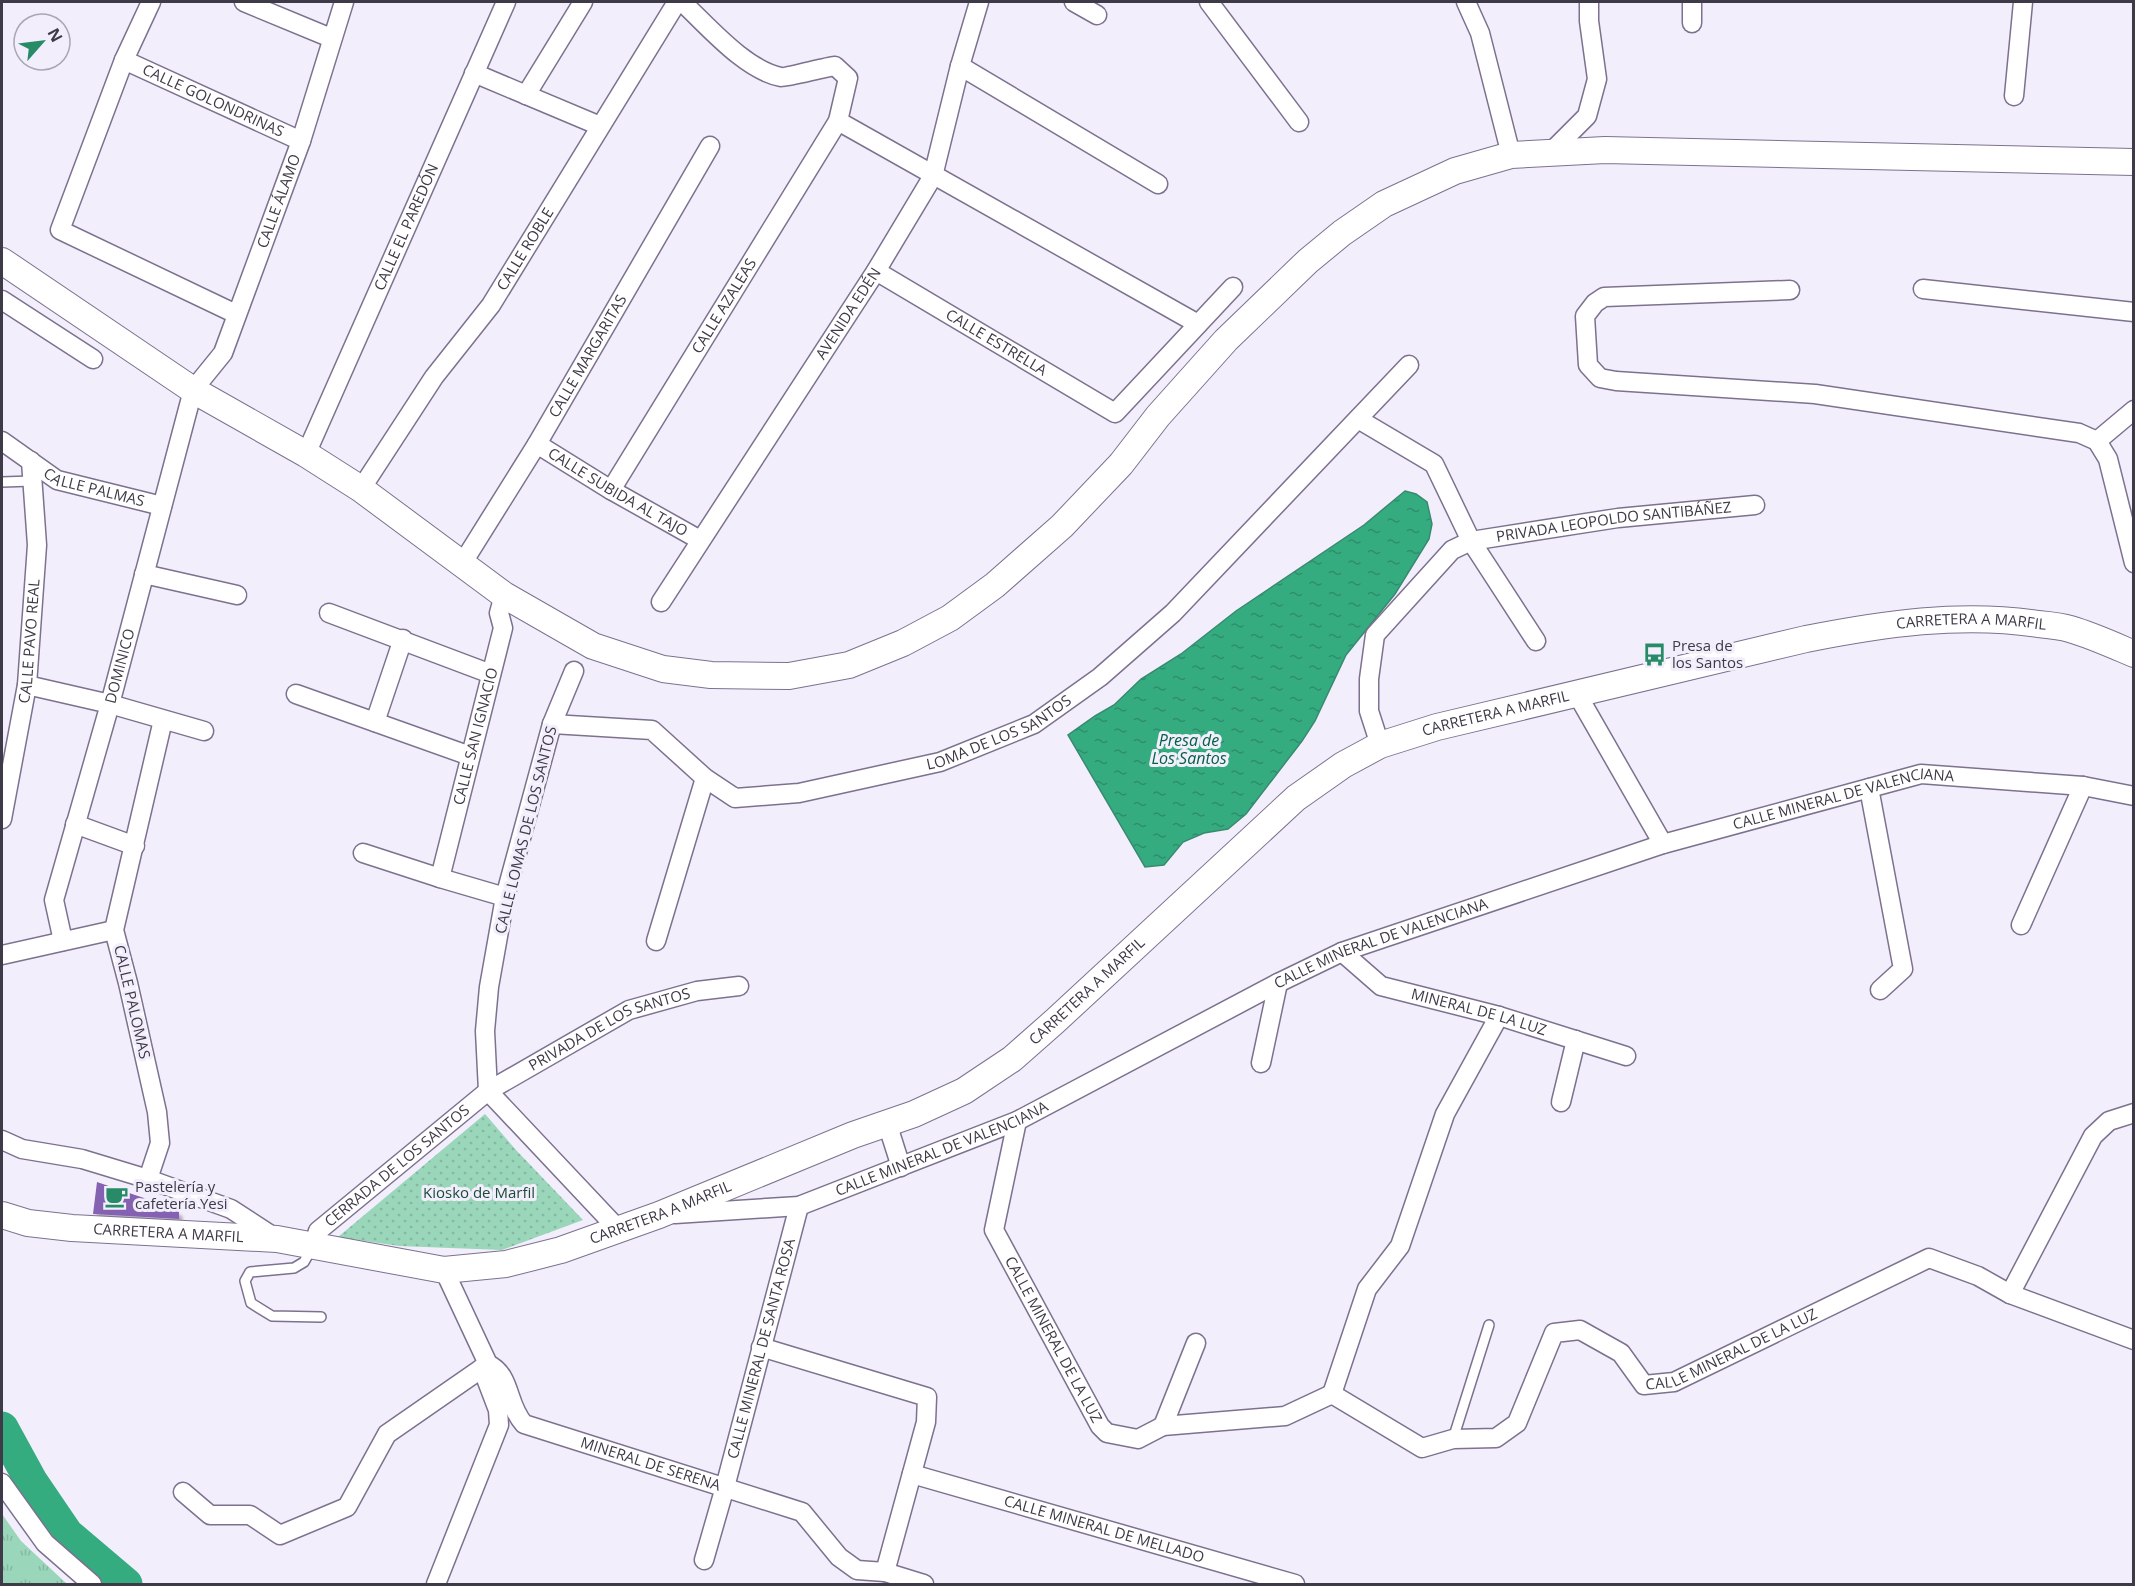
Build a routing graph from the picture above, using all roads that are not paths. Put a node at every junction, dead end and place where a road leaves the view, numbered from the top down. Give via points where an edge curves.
1 (151, 2) edge
2 (244, 2) edge
3 (344, 2) edge
4 (506, 2) edge
5 (584, 2) edge
6 (677, 2) edge
7 (682, 2) edge
8 (979, 2) edge
9 (1074, 2) edge
10 (1209, 2) edge
11 (1466, 2) edge
12 (1589, 2) edge
13 (1692, 2) edge
14 (2024, 2) edge
15 (1097, 15) dead end
16 (1692, 23) dead end
17 (332, 38) junction
18 (124, 60) junction
19 (960, 66) junction
20 (474, 73) junction
21 (526, 95) junction
22 (2014, 96) dead end
23 (838, 121) junction
24 (1299, 122) dead end
25 (600, 126) junction
26 (301, 141) junction
27 (710, 146) dead end
28 (1549, 154) junction
29 (1511, 155) junction
30 (2133, 162) edge
31 (933, 176) junction
32 (1158, 184) dead end
33 (2, 261) edge
34 (876, 272) junction
35 (1233, 287) dead end
36 (1790, 290) dead end
37 (1923, 290) dead end
38 (2, 300) edge
39 (2133, 312) edge
40 (236, 314) junction
41 (1197, 324) junction
42 (93, 358) dead end
43 (1410, 365) dead end
44 (193, 390) junction
45 (2133, 410) edge
46 (1358, 419) junction
47 (2, 441) edge
48 (2097, 441) junction
49 (537, 444) junction
50 (306, 454) junction
51 (31, 462) junction
52 (32, 481) junction
53 (2, 482) edge
54 (361, 489) junction
55 (611, 490) junction
56 (1755, 505) dead end
57 (162, 506) junction
58 (700, 540) junction
59 (1471, 541) junction
60 (2133, 563) edge
61 (462, 564) junction
62 (144, 574) junction
63 (237, 595) dead end
64 (504, 595) junction
65 (661, 602) dead end
66 (329, 613) dead end
67 (403, 639) junction
68 (1536, 641) dead end
69 (2133, 654) edge
70 (573, 671) dead end
71 (491, 674) junction
72 (27, 685) junction
73 (1577, 693) junction
74 (296, 694) dead end
75 (110, 704) junction
76 (163, 720) junction
77 (375, 722) junction
78 (552, 724) junction
79 (204, 731) dead end
80 (1380, 744) junction
81 (470, 756) junction
82 (705, 778) junction
83 (2083, 786) junction
84 (1869, 788) junction
85 (2133, 796) edge
86 (2, 819) edge
87 (75, 824) junction
88 (1663, 844) junction
89 (135, 846) junction
90 (363, 853) dead end
91 (440, 878) junction
92 (505, 897) junction
93 (2021, 926) dead end
94 (114, 930) junction
95 (656, 940) dead end
96 (63, 941) junction
97 (1342, 952) junction
98 (2, 955) edge
99 (1278, 983) junction
100 (739, 986) dead end
101 (1880, 990) dead end
102 (1499, 1016) junction
103 (1576, 1040) junction
104 (1626, 1056) dead end
105 (1261, 1063) dead end
106 (488, 1091) junction
107 (1561, 1102) dead end
108 (2133, 1113) edge
109 (1017, 1121) junction
110 (887, 1123) junction
111 (2, 1140) edge
112 (902, 1167) junction
113 (148, 1179) junction
114 (799, 1206) junction
115 (2, 1215) edge
116 (659, 1215) junction
117 (618, 1229) junction
118 (277, 1239) junction
119 (314, 1245) junction
120 (444, 1270) junction
121 (2010, 1294) junction
122 (321, 1317) dead end
123 (1489, 1325) dead end
124 (2133, 1340) edge
125 (1196, 1343) dead end
126 (761, 1347) junction
127 (485, 1366) junction
128 (1332, 1394) junction
129 (1163, 1426) junction
130 (1453, 1439) junction
131 (912, 1474) junction
132 (2, 1483) edge
133 (725, 1487) junction
134 (183, 1492) dead end
135 (704, 1560) dead end
136 (885, 1572) junction
137 (855, 1577) edge
138 (92, 1584) edge
139 (436, 1584) edge
140 (924, 1584) edge
141 (1295, 1584) edge

1 - 18 street, CALLE GOLONDRINAS
2 - 17 street
3 - 17 street, CALLE ÁLAMO
4 - 20 street, CALLE EL PAREDÓN
5 - 21 street
6 - 25 street, CALLE ROBLE
7 - 23 street, CALLE AZALEAS via 747,62 782,78 835,66 848,78
8 - 19 street, AVENIDA EDÉN
9 - 15 street
10 - 24 street
11 - 29 street via 1480,33
12 - 28 street via 1597,79 1587,116
13 - 16 street
14 - 22 street
17 - 26 street, CALLE ÁLAMO
18 - 26 street, CALLE GOLONDRINAS
18 - 40 street, CALLE GOLONDRINAS via 60,230
19 - 31 street, AVENIDA EDÉN
19 - 32 street
20 - 21 street
20 - 50 street, CALLE EL PAREDÓN
21 - 25 street
23 - 31 street
23 - 55 street, CALLE AZALEAS
25 - 54 street, CALLE ROBLE via 491,305 434,377
26 - 40 street, CALLE ÁLAMO
27 - 49 street, CALLE MARGARITAS
28 - 29 street
28 - 30 street via 1605,150
29 - 64 street via 1455,171 1384,204 1342,232 1227,340 1062,526 995,585 950,618 903,643 849,665 789,676 711,675 663,669 593,646
31 - 34 street, AVENIDA EDÉN
31 - 41 street
33 - 44 street
34 - 41 street, CALLE ESTRELLA via 1114,413
34 - 58 street, AVENIDA EDÉN
35 - 41 street
36 - 48 street via 1604,297 1585,316 1588,365 1600,378 1616,381 1815,394 2079,433
37 - 39 street
38 - 42 street
40 - 44 street, CALLE ÁLAMO via 223,353
43 - 46 street, LOMA DE LOS SANTOS
44 - 50 street
44 - 57 street, DOMINICO
45 - 48 street
46 - 59 street via 1434,464
46 - 82 street, LOMA DE LOS SANTOS via 1173,613 1100,677 1034,724 940,762 799,793 735,798
47 - 51 street, CALLE PALMAS
48 - 60 street via 2108,459
49 - 55 street, CALLE SUBIDA AL TAJO
49 - 61 street, CALLE MARGARITAS
50 - 54 street
51 - 52 street, CALLE PAVO REAL
51 - 57 street, CALLE PALMAS via 57,480
52 - 53 lane
52 - 72 street, CALLE PAVO REAL via 37,545
54 - 61 street
55 - 58 street, CALLE SUBIDA AL TAJO
56 - 59 street, PRIVADA LEOPOLDO SANTIBÁÑEZ via 1618,518
57 - 62 street, DOMINICO
58 - 65 street, AVENIDA EDÉN
59 - 68 street
59 - 80 street via 1452,550 1375,635 1368,711
61 - 64 street
62 - 63 street
62 - 75 street, DOMINICO
64 - 71 street, CALLE SAN IGNACIO via 498,613 503,628
66 - 67 street
67 - 71 street
67 - 77 street
69 - 73 street, CARRETERA A MARFIL via 2068,628 2013,620 1936,621 1806,639
70 - 78 street, CALLE LOMAS DE LOS SANTOS
71 - 81 street, CALLE SAN IGNACIO
72 - 75 street
72 - 86 street, CALLE PAVO REAL
73 - 80 street, CARRETERA A MARFIL
73 - 88 street
74 - 77 street
75 - 76 street
75 - 87 street, DOMINICO
76 - 79 street
76 - 89 street, CALLE PALOMAS
77 - 81 street
78 - 82 street, LOMA DE LOS SANTOS via 652,730
78 - 92 street, CALLE LOMAS DE LOS SANTOS
80 - 110 street, CARRETERA A MARFIL via 1296,798 1011,1059 964,1091
81 - 91 street, CALLE SAN IGNACIO
82 - 95 street
83 - 84 street, CALLE MINERAL DE VALENCIANA via 1921,774
83 - 85 street, CALLE MINERAL DE VALENCIANA
83 - 93 street
84 - 88 street, CALLE MINERAL DE VALENCIANA
84 - 101 street via 1903,969
87 - 89 street
87 - 96 street, DOMINICO via 54,900
88 - 97 street, CALLE MINERAL DE VALENCIANA
89 - 94 street, CALLE PALOMAS
90 - 91 street
91 - 92 street
92 - 106 street, CALLE LOMAS DE LOS SANTOS via 485,1031
94 - 96 street
94 - 113 street, CALLE PALOMAS via 157,1112 160,1143
96 - 98 street
97 - 99 street, CALLE MINERAL DE VALENCIANA
97 - 102 street, MINERAL DE LA LUZ via 1381,986
99 - 105 street
99 - 109 street, CALLE MINERAL DE VALENCIANA
100 - 106 street, PRIVADA DE LOS SANTOS via 697,991 629,1010
102 - 103 street, MINERAL DE LA LUZ
102 - 128 street via 1446,1114 1400,1246 1367,1289
103 - 104 street, MINERAL DE LA LUZ
103 - 107 street
106 - 117 street
106 - 119 street, CERRADA DE LOS SANTOS via 318,1232
108 - 121 street via 2109,1121 2093,1136
109 - 112 street, CALLE MINERAL DE VALENCIANA
109 - 129 street, CALLE MINERAL DE LA LUZ via 994,1230 1100,1426 1107,1433 1138,1439
110 - 112 street
110 - 116 street, CARRETERA A MARFIL
111 - 113 street via 22,1149 82,1159
112 - 114 street, CALLE MINERAL DE VALENCIANA
113 - 118 street via 231,1209
114 - 116 street, CALLE MINERAL DE VALENCIANA
114 - 126 street, CALLE MINERAL DE SANTA ROSA
115 - 118 street, CARRETERA A MARFIL via 28,1223 72,1228
116 - 117 street, CARRETERA A MARFIL
117 - 120 street, CARRETERA A MARFIL via 561,1250 506,1264
118 - 119 street, CARRETERA A MARFIL
119 - 120 street, CARRETERA A MARFIL
119 - 122 lane via 304,1262 294,1268 250,1272 245,1281 251,1303 272,1316
120 - 127 street, MINERAL DE SERENA
121 - 124 street, CALLE MINERAL DE LA LUZ
121 - 130 street, CALLE MINERAL DE LA LUZ via 1978,1276 1929,1258 1674,1382 1644,1385 1621,1353 1580,1330 1554,1333 1517,1423 1496,1438
123 - 130 lane
125 - 129 street
126 - 131 street via 927,1397 927,1422
126 - 133 street, CALLE MINERAL DE SANTA ROSA
127 - 133 street, MINERAL DE SERENA via 498,1369 515,1414 524,1424
127 - 134 street via 387,1434 347,1507 280,1535 250,1515 210,1515
127 - 139 street via 499,1425
128 - 129 street, CALLE MINERAL DE LA LUZ via 1285,1416
128 - 130 street, CALLE MINERAL DE LA LUZ via 1422,1448
131 - 136 street
131 - 141 street, CALLE MINERAL DE MELLADO
132 - 138 street via 45,1543
133 - 135 street, CALLE MINERAL DE SANTA ROSA
133 - 137 street, MINERAL DE SERENA via 802,1512
136 - 137 street, MINERAL DE SERENA
136 - 140 street, MINERAL DE SERENA

